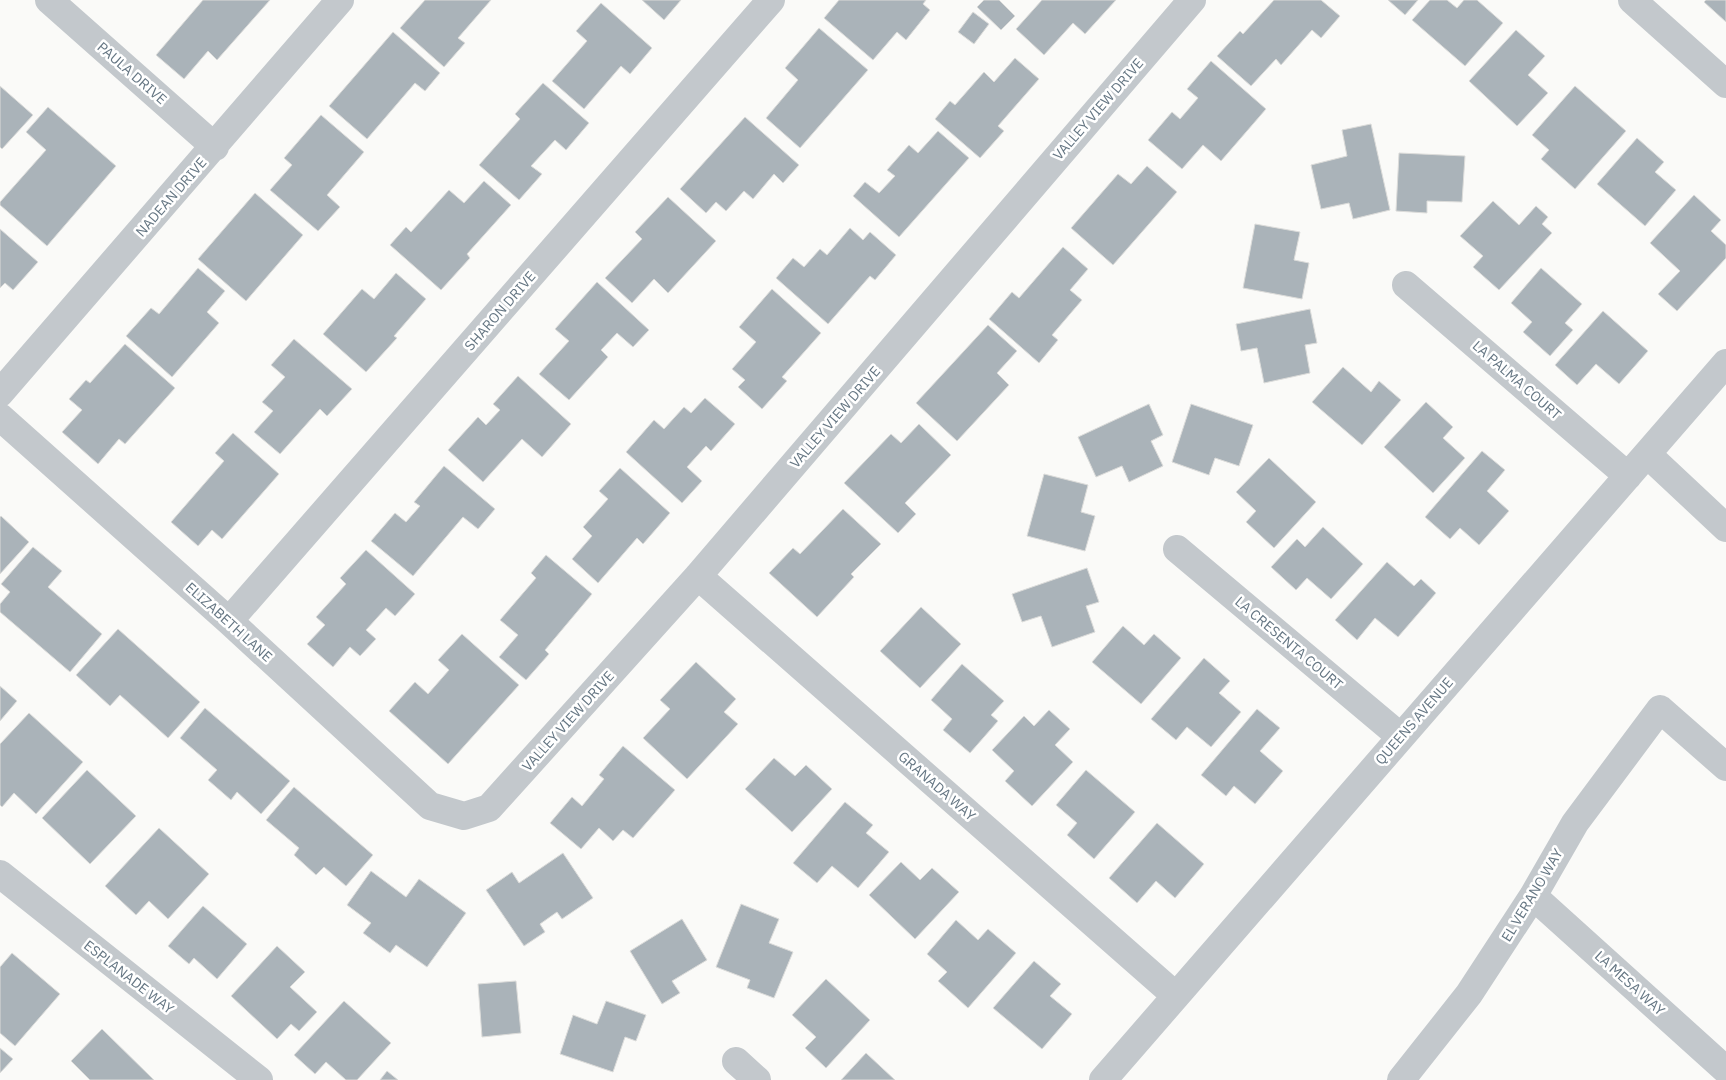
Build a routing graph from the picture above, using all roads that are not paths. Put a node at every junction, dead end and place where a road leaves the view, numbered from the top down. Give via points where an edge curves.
1 (49, 0) edge
2 (340, 0) edge
3 (771, 0) edge
4 (1192, 0) edge
5 (1632, 0) edge
6 (1726, 84) edge
7 (215, 146) junction
8 (1406, 285) dead end
9 (1726, 363) edge
10 (0, 393) edge
11 (0, 417) edge
12 (1646, 454) junction
13 (1628, 476) junction
14 (1726, 528) edge
15 (1177, 549) dead end
16 (698, 576) junction
17 (229, 621) junction
18 (1401, 737) junction
19 (1726, 767) edge
20 (464, 816) joint
21 (0, 874) edge
22 (1533, 896) junction
23 (1176, 996) junction
24 (736, 1061) dead end
25 (1726, 1070) edge
26 (251, 1078) edge
27 (757, 1080) edge
28 (1103, 1080) edge
29 (1402, 1080) edge

1 - 7 street, PAULA DRIVE
2 - 7 street, NADEAN DRIVE
3 - 17 street, SHARON DRIVE
4 - 16 street, VALLEY VIEW DRIVE
5 - 6 street
7 - 10 street, NADEAN DRIVE
8 - 13 street, LA PALMA COURT
9 - 12 street, QUEENS AVENUE
11 - 17 street, ELIZABETH LANE
12 - 13 street, QUEENS AVENUE
12 - 14 street
13 - 18 street, QUEENS AVENUE
15 - 18 street, LA CRESENTA COURT
16 - 20 street, VALLEY VIEW DRIVE via 489,808
16 - 23 street, GRANADA WAY
17 - 20 street, ELIZABETH LANE via 430,806
18 - 23 street, QUEENS AVENUE
19 - 22 street, EL VERANO WAY via 1660,709 1575,823
21 - 26 street, ESPLANADE WAY
22 - 25 street, LA MESA WAY
22 - 29 street, EL VERANO WAY via 1469,994
23 - 28 street, QUEENS AVENUE
24 - 27 street

